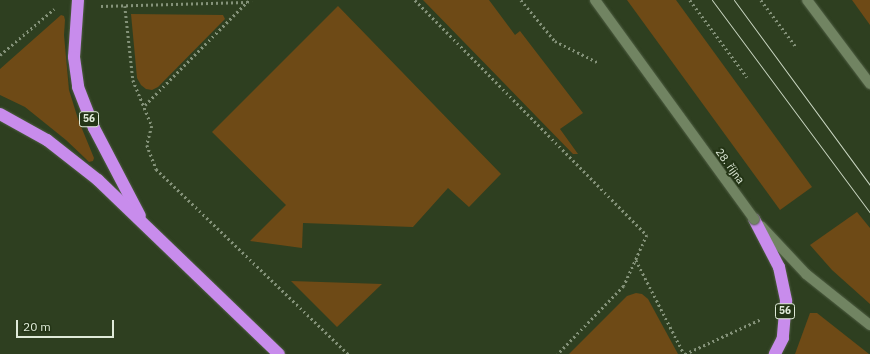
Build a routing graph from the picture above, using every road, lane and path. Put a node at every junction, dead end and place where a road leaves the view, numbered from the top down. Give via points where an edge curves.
1 (252, 0) edge
2 (415, 0) edge
3 (521, 0) edge
4 (595, 0) edge
5 (690, 0) edge
6 (762, 0) edge
7 (808, 0) edge
8 (247, 2) junction
9 (78, 3) edge
10 (125, 6) junction
11 (796, 48) dead end
12 (0, 55) edge
13 (599, 62) dead end
14 (747, 77) dead end
15 (870, 84) edge
16 (145, 105) junction
17 (0, 114) edge
18 (754, 219) junction
19 (146, 226) junction
20 (636, 260) junction
21 (762, 319) dead end
22 (870, 324) edge
23 (279, 354) edge
24 (348, 354) edge
25 (558, 354) edge
26 (684, 354) edge
27 (775, 354) edge

1 - 8 path
2 - 20 path via 647,235
3 - 13 path via 555,41
4 - 18 street, 28. října, bridge
5 - 14 path
6 - 11 path
7 - 15 street
8 - 10 path
8 - 16 path
9 - 10 path
9 - 12 path via 56,8
9 - 19 highway, 56 via 74,57 82,101
10 - 16 path via 134,80
16 - 24 path via 152,126 146,146 156,168
17 - 19 highway, 56 via 47,140 98,180
18 - 22 street, 28. října via 806,274
18 - 27 highway, 56 via 779,267 786,301 783,338
19 - 23 highway, 56
20 - 25 path via 624,286
20 - 26 path
21 - 26 path

